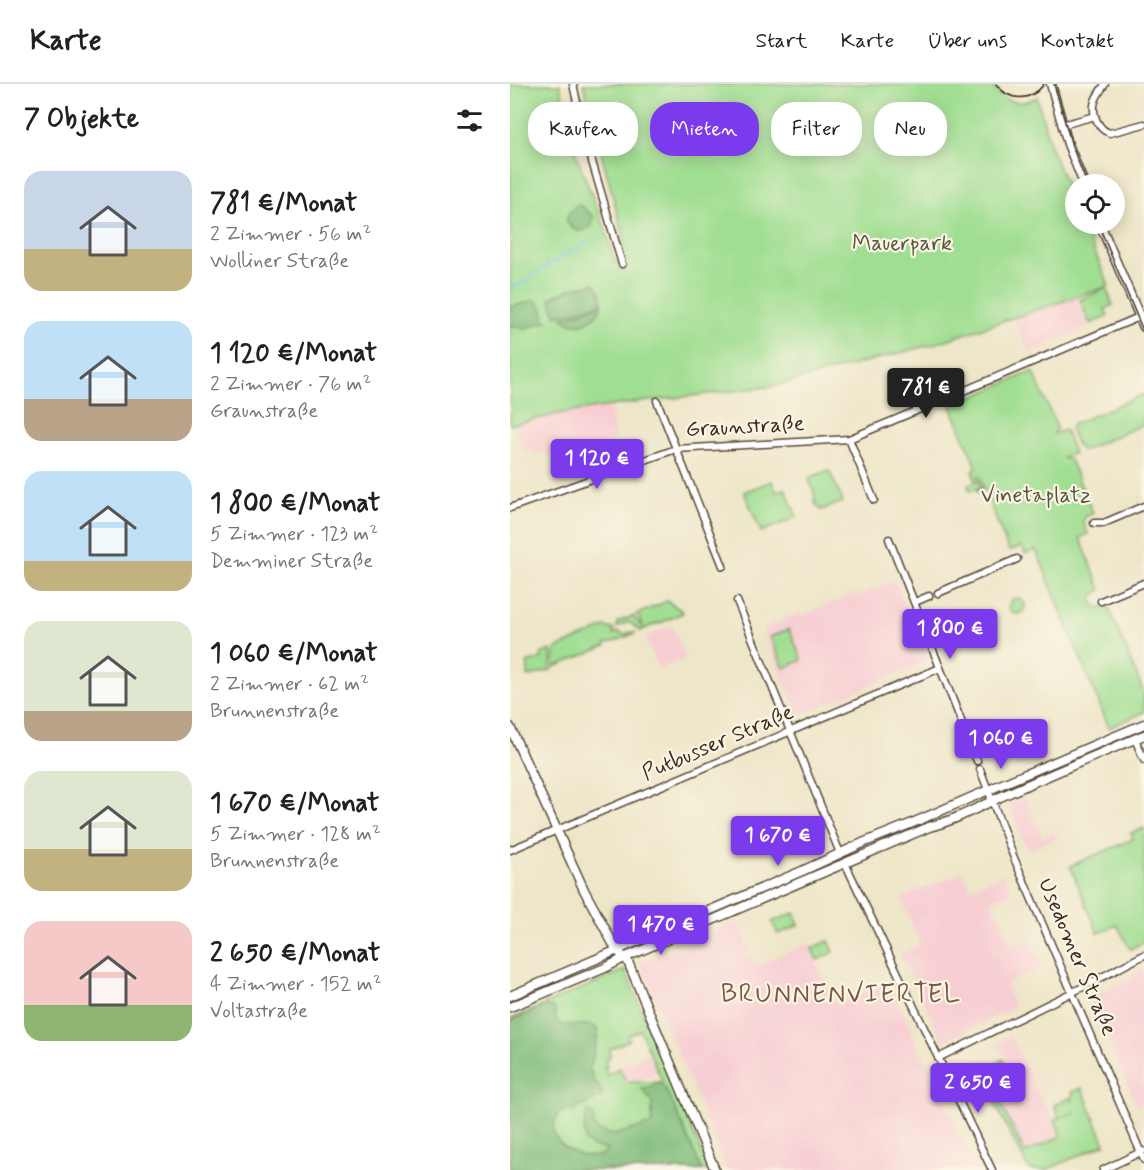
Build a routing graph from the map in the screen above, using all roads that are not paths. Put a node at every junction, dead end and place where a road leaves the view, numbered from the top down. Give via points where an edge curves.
1 (573, 84) edge
2 (1051, 84) edge
3 (1106, 84) edge
4 (1095, 116) junction
5 (1062, 125) junction
6 (1144, 125) edge
7 (1080, 174) edge
8 (1105, 234) edge
9 (622, 264) dead end
10 (1142, 316) edge
11 (1144, 327) edge
12 (657, 401) dead end
13 (849, 439) junction
14 (676, 449) junction
15 (874, 500) dead end
16 (1144, 506) edge
17 (510, 508) edge
18 (1094, 523) dead end
19 (889, 539) dead end
20 (1017, 559) dead end
21 (723, 566) dead end
22 (1144, 583) edge
23 (938, 593) dead end
24 (929, 596) dead end
25 (737, 601) dead end
26 (1101, 601) dead end
27 (915, 602) junction
28 (940, 668) junction
29 (1144, 724) edge
30 (510, 727) edge
31 (790, 731) junction
32 (1144, 735) edge
33 (1135, 739) junction
34 (1144, 760) edge
35 (977, 761) dead end
36 (980, 768) dead end
37 (989, 790) junction
38 (993, 801) junction
39 (556, 831) junction
40 (510, 850) edge
41 (840, 853) junction
42 (845, 863) junction
43 (617, 951) junction
44 (1144, 955) edge
45 (626, 957) junction
46 (1072, 993) junction
47 (510, 996) edge
48 (510, 1007) edge
49 (938, 1058) junction
50 (1142, 1152) edge
51 (1144, 1160) edge
52 (716, 1170) edge
53 (992, 1170) edge
54 (1103, 1170) edge

1 - 9 street
2 - 5 main road
3 - 4 street via 1095,100
4 - 5 street
4 - 6 street via 1101,129 1110,133
5 - 7 main road
8 - 10 main road
10 - 11 main road
10 - 13 street, Graunstraße
12 - 14 street
13 - 14 street, Graunstraße
13 - 15 street
14 - 17 street, Graunstraße
14 - 21 street
16 - 18 street via 1104,523
19 - 27 street
20 - 23 street
22 - 26 street
24 - 27 street
25 - 31 street
27 - 28 street
28 - 31 street, Putbusser Straße
28 - 35 street
29 - 37 main road
30 - 39 main road
31 - 39 street, Putbusser Straße
31 - 41 street
32 - 33 main road
33 - 34 street
33 - 38 main road
36 - 37 street, Usedomer Straße
37 - 38 street, Usedomer Straße
37 - 41 main road
38 - 42 main road
38 - 46 street, Usedomer Straße
39 - 40 street, Putbusser Straße
39 - 43 main road
41 - 42 main road
41 - 43 main road
42 - 45 main road
42 - 49 street
43 - 45 main road
43 - 47 main road
44 - 46 street
45 - 48 main road
45 - 52 main road
46 - 49 street
46 - 50 street, Usedomer Straße
49 - 53 street
50 - 51 street, Usedomer Straße
50 - 54 street

